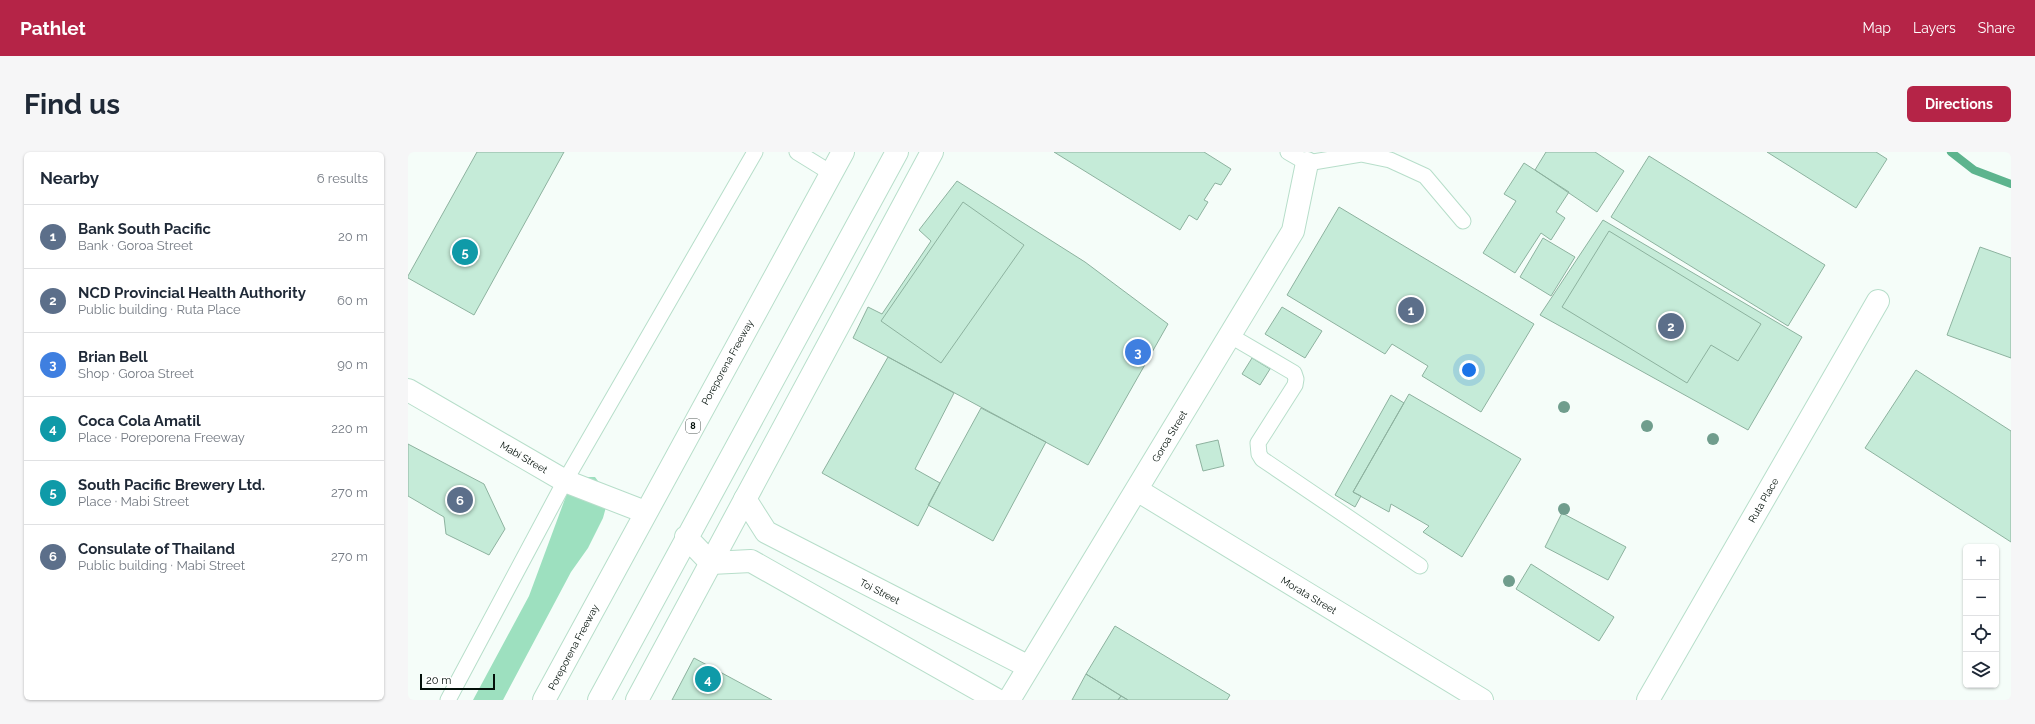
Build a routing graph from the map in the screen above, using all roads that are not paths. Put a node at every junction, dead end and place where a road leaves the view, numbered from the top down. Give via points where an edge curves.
1 (755, 152) edge
2 (797, 152) edge
3 (843, 152) edge
4 (897, 152) edge
5 (932, 152) edge
6 (1288, 152) edge
7 (1362, 153) edge
8 (1307, 163) junction
9 (831, 173) junction
10 (1463, 221) dead end
11 (1878, 301) dead end
12 (1229, 335) junction
13 (408, 390) edge
14 (565, 481) junction
15 (1136, 490) junction
16 (745, 499) junction
17 (645, 512) junction
18 (681, 546) junction
19 (711, 563) junction
20 (1420, 566) dead end
21 (1029, 667) junction
22 (448, 700) edge
23 (544, 700) edge
24 (599, 700) edge
25 (636, 700) edge
26 (997, 700) edge
27 (1009, 700) edge
28 (1482, 700) edge
29 (1648, 700) edge

1 - 14 lane
2 - 9 lane
3 - 9 main road, Poreporena Freeway / 8
4 - 18 main road
5 - 16 main road
6 - 8 lane
7 - 8 lane
7 - 10 lane via 1390,160 1425,176
8 - 12 main road, Goroa Street via 1293,231
9 - 17 main road, Poreporena Freeway / 8
11 - 29 main road, Ruta Place
12 - 15 main road, Goroa Street
12 - 20 lane via 1294,373 1296,379 1295,385 1258,443 1258,454 1262,459
13 - 14 main road, Mabi Street
14 - 17 main road, Mabi Street
14 - 22 lane
15 - 21 main road, Goroa Street
15 - 28 main road, Morata Street
16 - 19 main road
16 - 21 main road, Toi Street via 766,532
17 - 23 main road, Poreporena Freeway / 8
18 - 19 main road
18 - 24 main road
19 - 25 main road
19 - 26 main road via 751,561
21 - 27 main road, Goroa Street

